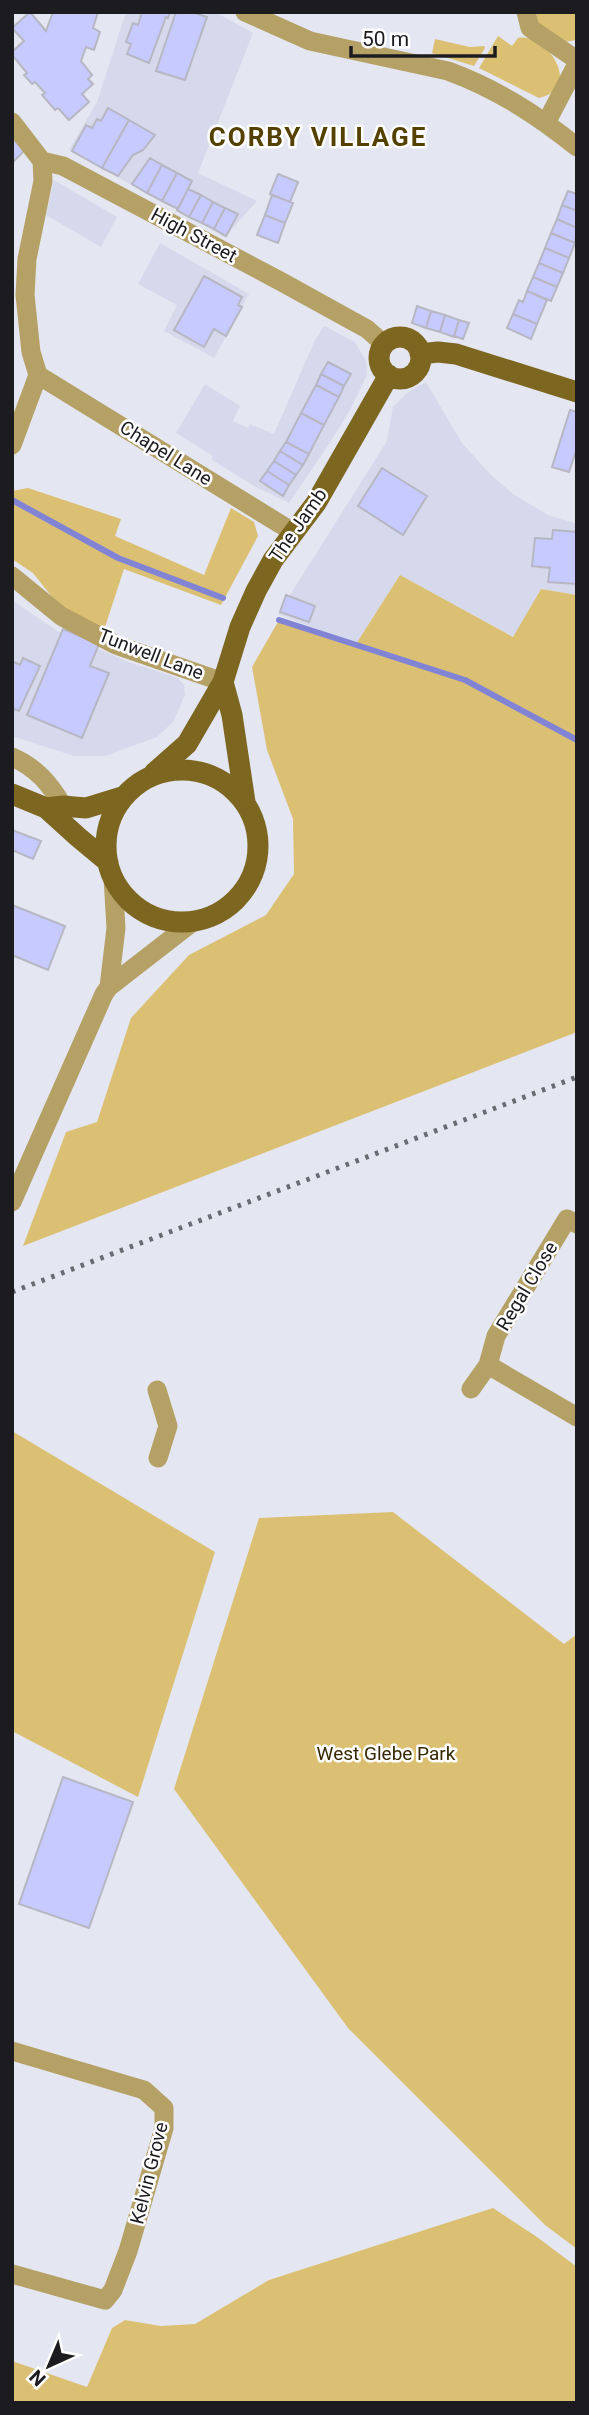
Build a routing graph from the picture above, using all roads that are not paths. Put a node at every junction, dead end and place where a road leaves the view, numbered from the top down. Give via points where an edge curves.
1 (246, 12) edge
2 (526, 12) edge
3 (285, 21) edge
4 (577, 62) edge
5 (12, 122) edge
6 (546, 123) junction
7 (577, 147) edge
8 (42, 161) junction
9 (384, 344) junction
10 (420, 354) junction
11 (37, 375) junction
12 (389, 375) junction
13 (577, 392) edge
14 (12, 445) edge
15 (293, 532) junction
16 (12, 576) edge
17 (223, 682) junction
18 (12, 757) edge
19 (150, 776) junction
20 (12, 794) edge
21 (125, 796) junction
22 (244, 802) junction
23 (55, 807) junction
24 (110, 870) junction
25 (194, 921) junction
26 (108, 987) junction
27 (12, 1202) edge
28 (577, 1224) edge
29 (488, 1365) junction
30 (471, 1389) dead end
31 (157, 1390) dead end
32 (577, 1417) edge
33 (158, 1458) dead end
34 (12, 2051) edge
35 (12, 2274) edge

1 - 3 street
2 - 4 street via 530,28
3 - 6 street via 310,41 449,71 492,89
4 - 6 street
5 - 8 street
6 - 7 street
8 - 9 street, High Street via 63,166 280,281 367,329
8 - 11 street via 43,181 24,295
9 - 10 main road via 395,337 408,339
9 - 12 main road via 379,361
10 - 12 main road via 414,373 402,378
10 - 13 main road via 456,354
11 - 14 street
11 - 15 street, Chapel Lane
12 - 15 main road, The Jamb via 316,503
15 - 17 main road, The Jamb via 256,591
16 - 17 street, Tunwell Lane via 61,615 116,645
17 - 19 main road, The Jamb via 187,744
17 - 22 main road
18 - 23 street via 38,771 52,787
19 - 21 main road
19 - 22 main road via 176,770 202,772 226,783
20 - 23 main road
21 - 23 main road via 86,808
21 - 24 main road via 112,815 106,838
22 - 25 main road via 256,825 259,850 253,876 239,897 219,913
23 - 24 main road
24 - 25 main road via 133,904 162,919
24 - 26 street via 116,928
25 - 26 street
26 - 27 street
28 - 29 street, Regal Close via 567,1219 496,1336
29 - 30 street, Regal Close
29 - 32 street
31 - 33 street via 168,1426
34 - 35 street, Kelvin Grove via 144,2090 164,2108 164,2129 128,2251 113,2290 104,2300

